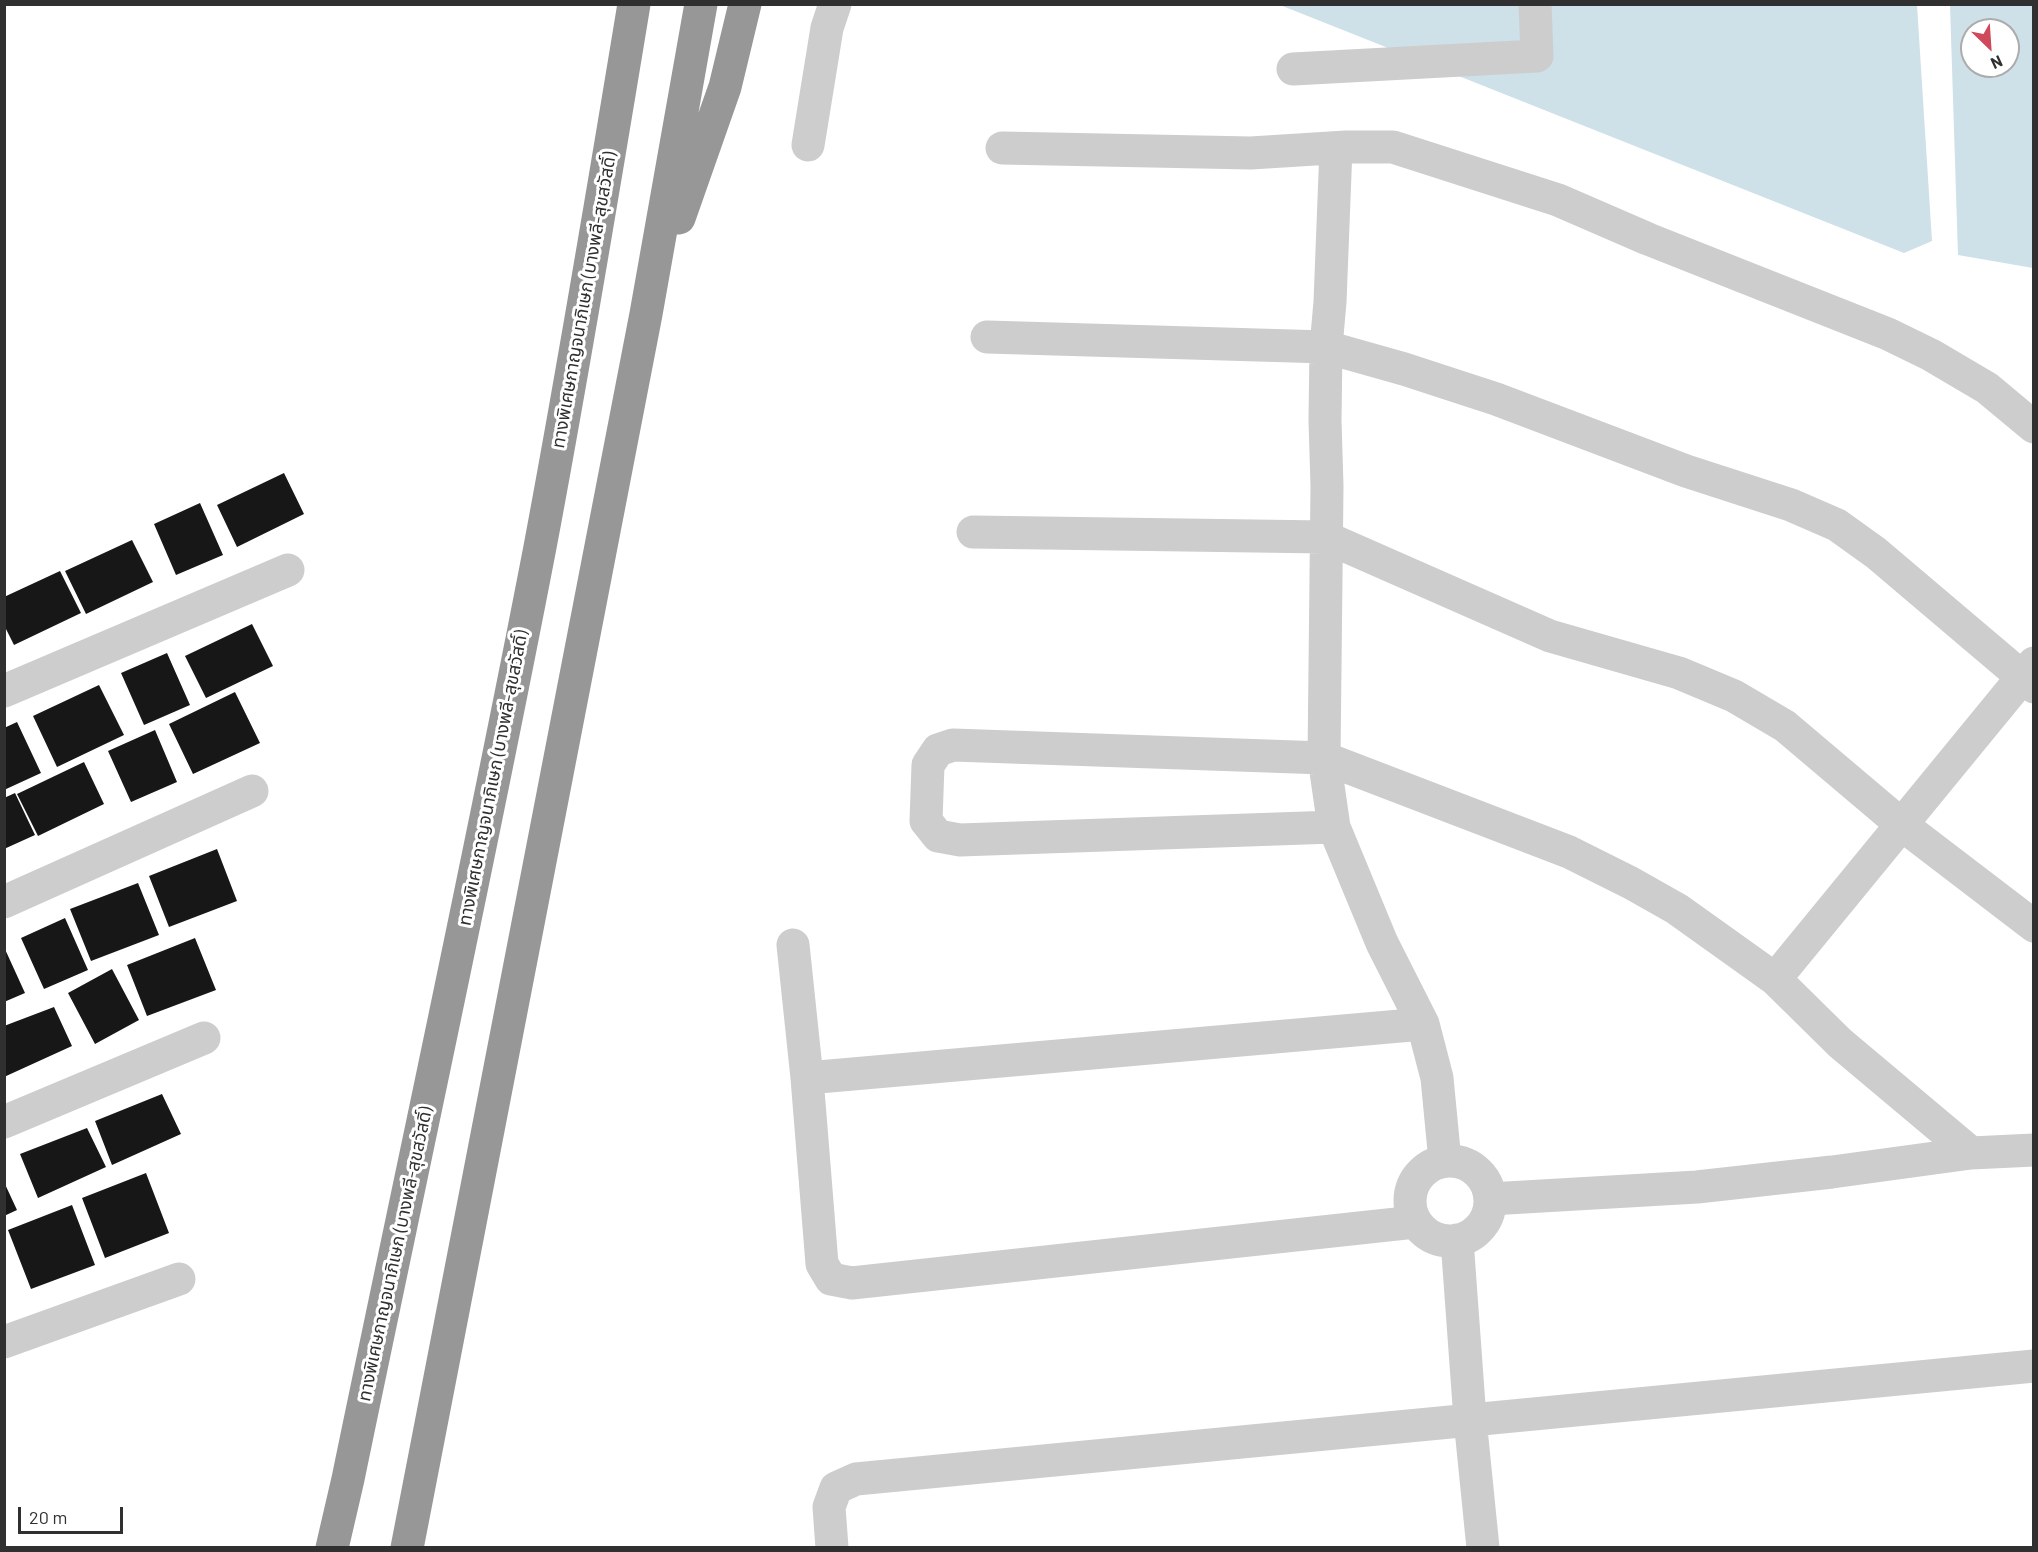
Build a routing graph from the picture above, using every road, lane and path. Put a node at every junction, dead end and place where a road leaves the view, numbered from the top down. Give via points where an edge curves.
1 (634, 4) edge
2 (701, 4) edge
3 (745, 4) edge
4 (835, 4) edge
5 (1535, 4) edge
6 (1293, 69) dead end
7 (808, 145) dead end
8 (1002, 148) dead end
9 (1336, 148) junction
10 (646, 314) junction
11 (987, 337) dead end
12 (1326, 347) junction
13 (2034, 427) edge
14 (974, 532) dead end
15 (1325, 537) junction
16 (288, 570) dead end
17 (2030, 676) edge
18 (4, 691) edge
19 (1324, 758) junction
20 (252, 791) dead end
21 (1902, 825) junction
22 (1334, 827) junction
23 (4, 902) edge
24 (2034, 926) edge
25 (793, 945) dead end
26 (1775, 979) junction
27 (1423, 1024) junction
28 (204, 1038) dead end
29 (807, 1078) junction
30 (4, 1122) edge
31 (2034, 1150) edge
32 (1971, 1153) junction
33 (1445, 1161) junction
34 (1490, 1199) junction
35 (1415, 1222) junction
36 (1457, 1240) junction
37 (179, 1279) dead end
38 (4, 1342) edge
39 (2034, 1366) edge
40 (1470, 1419) junction
41 (332, 1548) edge
42 (407, 1548) edge
43 (832, 1548) edge
44 (1483, 1548) edge

1 - 41 highway, ทางพิเศษกาญจนาภิเษก (บางพลี-สุขสวัสดิ์) via 540,547
2 - 10 highway
3 - 10 highway via 724,87
4 - 7 street via 827,28
5 - 6 street via 1537,56
8 - 9 street via 1251,153
9 - 12 street
9 - 13 street via 1393,147 1558,200 1888,334 1987,388
10 - 42 highway
11 - 12 street
12 - 15 street
12 - 17 street via 1496,399 1837,525
14 - 15 street
15 - 19 street
15 - 21 street via 1550,636 1679,673 1734,696 1785,726
16 - 18 street
17 - 21 street
19 - 22 street
19 - 22 street via 953,745 938,750 928,765 926,821 938,836 960,840
19 - 26 street via 1569,852 1677,909
20 - 23 street
21 - 24 street
21 - 26 street
22 - 27 street via 1382,943
25 - 29 street
26 - 32 street via 1840,1043
27 - 29 street
27 - 33 street via 1437,1078
28 - 30 street
29 - 35 street via 822,1264 831,1279 852,1282
31 - 32 street
32 - 34 street via 1697,1187
33 - 34 street via 1473,1168 1487,1187
33 - 35 street via 1427,1168 1412,1187 1410,1199
34 - 36 street via 1476,1231
35 - 36 street via 1433,1238
36 - 40 street
37 - 38 street
39 - 40 street
40 - 43 street via 856,1479 836,1488 829,1507
40 - 44 street

